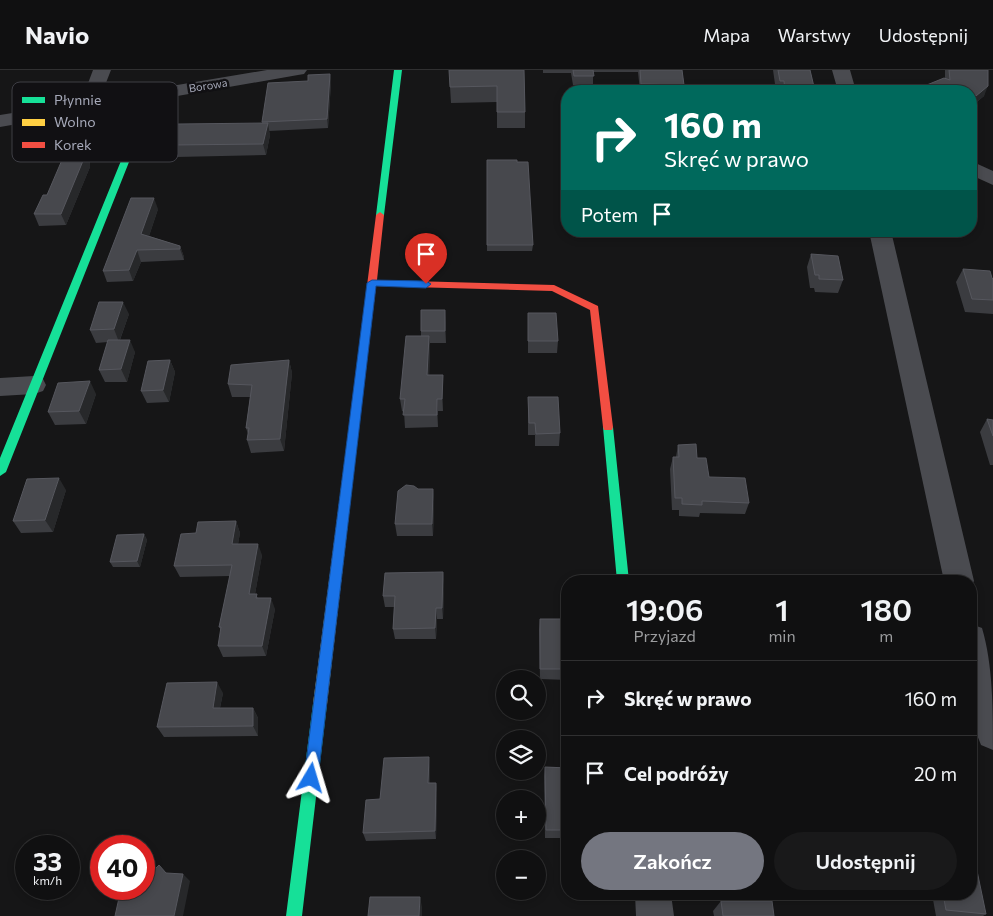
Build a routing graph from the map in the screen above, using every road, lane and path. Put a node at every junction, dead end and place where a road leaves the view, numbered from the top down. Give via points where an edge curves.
1 (102, 70) edge
2 (298, 70) edge
3 (398, 70) edge
4 (841, 70) edge
5 (97, 82) edge
6 (845, 85) edge
7 (178, 90) edge
8 (124, 162) edge
9 (977, 170) edge
10 (993, 179) edge
11 (881, 237) edge
12 (372, 283) junction
13 (34, 385) junction
14 (0, 387) edge
15 (0, 472) edge
16 (623, 575) edge
17 (957, 575) edge
18 (977, 664) edge
19 (993, 734) edge
20 (654, 900) edge
21 (294, 916) edge
22 (656, 916) edge

1 - 5 street
2 - 7 street, Borowa
3 - 12 street
4 - 6 street
8 - 13 street
9 - 10 street
11 - 17 street
12 - 16 street via 554,288 595,308
12 - 21 street
13 - 14 street
13 - 15 street
18 - 19 street
20 - 22 street

